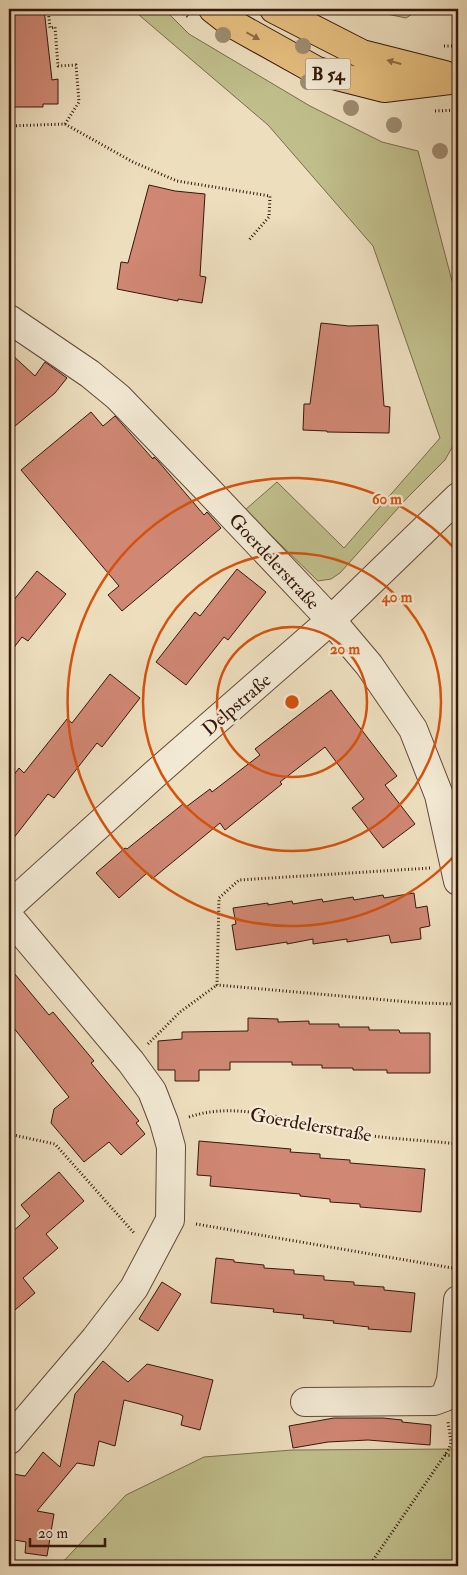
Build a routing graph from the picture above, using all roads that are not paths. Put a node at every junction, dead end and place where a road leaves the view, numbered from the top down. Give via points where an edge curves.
1 (213, 9) edge
2 (274, 9) edge
3 (458, 78) edge
4 (9, 319) edge
5 (458, 497) edge
6 (331, 620) junction
7 (457, 874) edge
8 (9, 906) edge
9 (9, 917) edge
10 (458, 1300) edge
11 (305, 1402) dead end
12 (9, 1440) edge

1 -> 3 main road, B 54 via 231,23 317,71 384,88
3 -> 2 main road, B 54 via 362,54
4 - 6 street, Goerdelerstraße via 90,374 118,398
5 - 6 street, Delpstraße
6 - 7 street, Goerdelerstraße via 369,665 413,729 439,795
6 - 8 street, Delpstraße
9 - 12 street via 152,1091 171,1147 170,1220 153,1254 134,1288 95,1339
10 - 11 street via 451,1380 445,1397 434,1401

